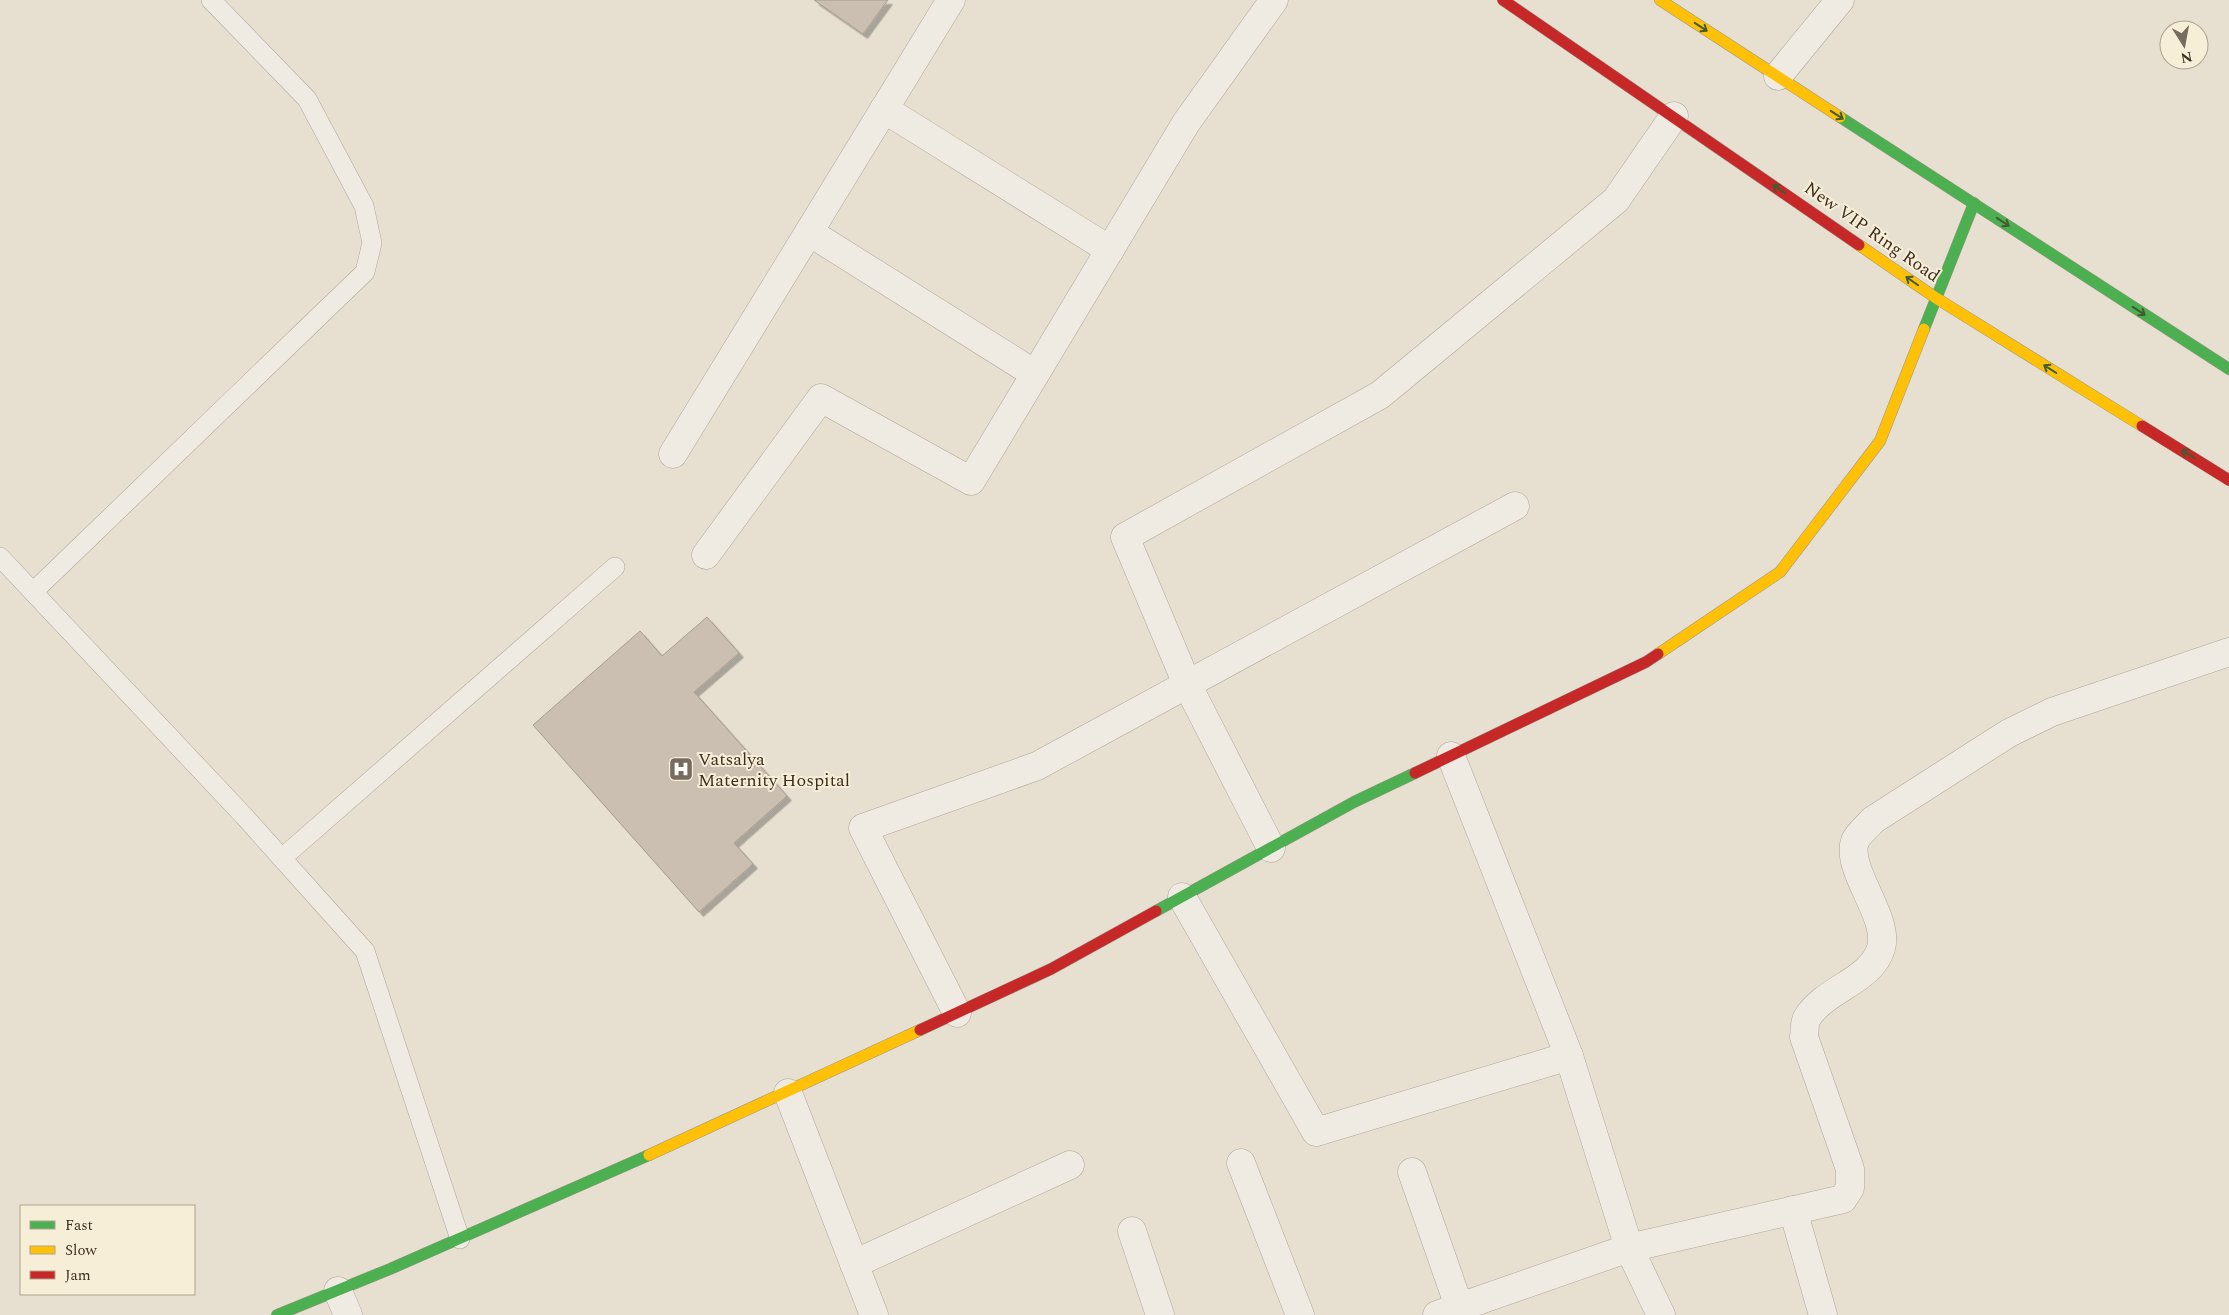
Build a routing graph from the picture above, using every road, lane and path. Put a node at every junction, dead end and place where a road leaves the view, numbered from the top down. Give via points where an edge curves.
1 (211, 0) edge
2 (951, 0) edge
3 (1274, 0) edge
4 (1503, 0) edge
5 (1660, 0) edge
6 (1840, 0) edge
7 (1778, 76) junction
8 (884, 109) junction
9 (1674, 116) junction
10 (1974, 203) junction
11 (809, 232) junction
12 (1110, 250) junction
13 (1936, 298) junction
14 (2229, 370) edge
15 (1035, 374) junction
16 (673, 454) dead end
17 (2229, 480) edge
18 (1515, 506) dead end
19 (706, 555) dead end
20 (0, 557) edge
21 (615, 567) dead end
22 (33, 592) junction
23 (2229, 652) edge
24 (1187, 684) junction
25 (1451, 756) junction
26 (1271, 848) junction
27 (282, 858) junction
28 (1182, 897) junction
29 (957, 1013) junction
30 (1569, 1056) junction
31 (788, 1093) junction
32 (1241, 1164) dead end
33 (1070, 1165) dead end
34 (1412, 1172) dead end
35 (1793, 1210) junction
36 (1132, 1232) dead end
37 (460, 1239) junction
38 (1629, 1248) junction
39 (854, 1264) junction
40 (343, 1303) edge
41 (1452, 1312) edge
42 (277, 1315) edge
43 (874, 1315) edge
44 (1160, 1315) edge
45 (1300, 1315) edge
46 (1661, 1315) edge
47 (1823, 1315) edge

1 - 22 lane via 307,99 364,206 372,243 365,272
2 - 8 street
3 - 12 street via 1186,123
4 - 9 street, New VIP Ring Road
5 -> 7 street
6 - 7 street
7 -> 10 street
8 - 11 street
8 - 12 street
13 -> 9 street, New VIP Ring Road
9 - 24 street via 1616,200 1380,395 1125,538
10 - 13 street
10 -> 14 street
11 - 15 street
11 - 16 street
12 - 15 street
17 -> 13 street, New VIP Ring Road
13 - 25 street via 1880,441 1780,572 1646,662
15 - 19 street via 971,481 821,398
18 - 24 street
20 - 22 lane
21 - 27 lane
22 - 27 lane
23 - 35 street via 2052,712 2009,733 1873,820 1856,840 1854,856 1880,924 1882,946 1876,962 1806,1019 1804,1036 1850,1169 1850,1188 1843,1200
24 - 26 street
24 - 29 street via 1037,766 863,828
25 - 26 street via 1354,802
25 - 30 street
26 - 28 street
27 - 37 lane via 365,951
28 - 29 street via 1051,968
28 - 30 street via 1316,1132
29 - 31 street
30 - 38 street
31 - 37 street
31 - 39 street
32 - 45 street
33 - 39 street
34 - 41 street
35 - 38 street
35 - 47 street
36 - 44 street
37 - 40 street
38 - 41 street
38 - 46 street
39 - 43 street
40 - 42 street

